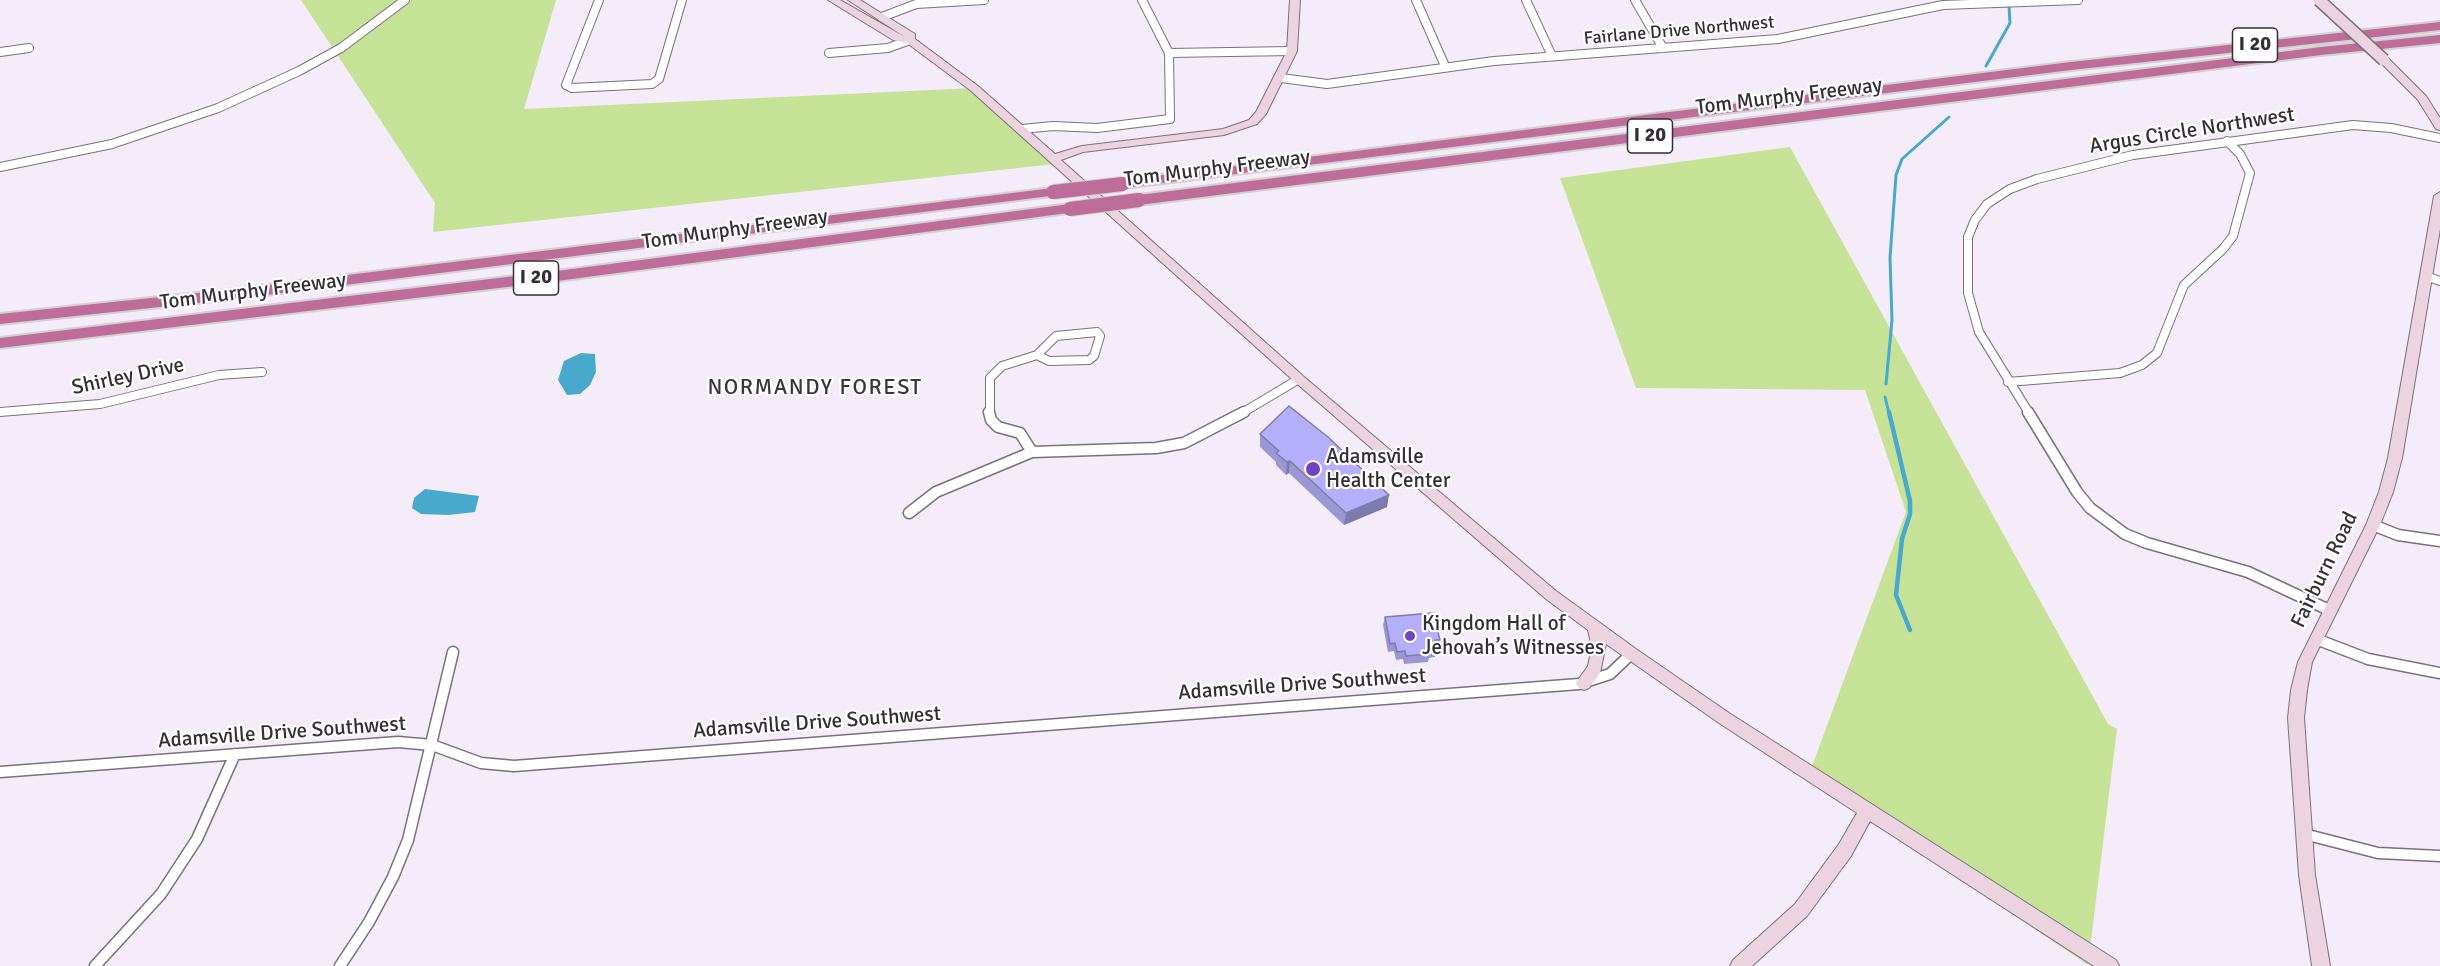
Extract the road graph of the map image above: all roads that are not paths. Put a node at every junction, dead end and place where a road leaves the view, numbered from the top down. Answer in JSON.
{"nodes":[{"id":1,"x":405,"y":0,"type":"edge"},
{"id":2,"x":599,"y":0,"type":"edge"},
{"id":3,"x":682,"y":0,"type":"edge"},
{"id":4,"x":833,"y":0,"type":"edge"},
{"id":5,"x":853,"y":0,"type":"edge"},
{"id":6,"x":984,"y":0,"type":"edge"},
{"id":7,"x":1142,"y":0,"type":"edge"},
{"id":8,"x":1295,"y":0,"type":"edge"},
{"id":9,"x":1416,"y":0,"type":"edge"},
{"id":10,"x":1526,"y":0,"type":"edge"},
{"id":11,"x":1635,"y":0,"type":"edge"},
{"id":12,"x":2078,"y":0,"type":"edge"},
{"id":13,"x":2319,"y":0,"type":"edge"},
{"id":14,"x":2440,"y":16,"type":"edge"},
{"id":15,"x":882,"y":17,"type":"junction"},
{"id":16,"x":2440,"y":27,"type":"edge"},
{"id":17,"x":2440,"y":39,"type":"edge"},
{"id":18,"x":910,"y":40,"type":"junction"},
{"id":19,"x":29,"y":48,"type":"dead end"},
{"id":20,"x":1663,"y":48,"type":"junction"},
{"id":21,"x":1292,"y":51,"type":"junction"},
{"id":22,"x":0,"y":52,"type":"edge"},
{"id":23,"x":829,"y":53,"type":"dead end"},
{"id":24,"x":1169,"y":53,"type":"junction"},
{"id":25,"x":1552,"y":56,"type":"junction"},
{"id":26,"x":1445,"y":66,"type":"junction"},
{"id":27,"x":2071,"y":66,"type":"junction"},
{"id":28,"x":1281,"y":78,"type":"junction"},
{"id":29,"x":2440,"y":127,"type":"edge"},
{"id":30,"x":1022,"y":129,"type":"junction"},
{"id":31,"x":2440,"y":138,"type":"edge"},
{"id":32,"x":2227,"y":141,"type":"junction"},
{"id":33,"x":1055,"y":158,"type":"junction"},
{"id":34,"x":0,"y":167,"type":"edge"},
{"id":35,"x":2440,"y":196,"type":"edge"},
{"id":36,"x":2433,"y":279,"type":"edge"},
{"id":37,"x":0,"y":320,"type":"edge"},
{"id":38,"x":0,"y":343,"type":"edge"},
{"id":39,"x":1037,"y":355,"type":"junction"},
{"id":40,"x":262,"y":372,"type":"dead end"},
{"id":41,"x":1299,"y":379,"type":"junction"},
{"id":42,"x":2008,"y":382,"type":"junction"},
{"id":43,"x":0,"y":412,"type":"edge"},
{"id":44,"x":1032,"y":452,"type":"junction"},
{"id":45,"x":909,"y":513,"type":"dead end"},
{"id":46,"x":2373,"y":525,"type":"junction"},
{"id":47,"x":2440,"y":541,"type":"edge"},
{"id":48,"x":2329,"y":610,"type":"junction"},
{"id":49,"x":1594,"y":626,"type":"junction"},
{"id":50,"x":2316,"y":639,"type":"junction"},
{"id":51,"x":453,"y":652,"type":"dead end"},
{"id":52,"x":1631,"y":654,"type":"junction"},
{"id":53,"x":2440,"y":673,"type":"edge"},
{"id":54,"x":1584,"y":683,"type":"junction"},
{"id":55,"x":432,"y":745,"type":"junction"},
{"id":56,"x":235,"y":754,"type":"junction"},
{"id":57,"x":0,"y":772,"type":"edge"},
{"id":58,"x":1868,"y":811,"type":"junction"},
{"id":59,"x":2304,"y":834,"type":"junction"},
{"id":60,"x":2440,"y":856,"type":"edge"},
{"id":61,"x":95,"y":966,"type":"edge"},
{"id":62,"x":340,"y":966,"type":"edge"},
{"id":63,"x":1738,"y":966,"type":"edge"},
{"id":64,"x":2110,"y":966,"type":"edge"},
{"id":65,"x":2321,"y":966,"type":"edge"}],
"edges":[{"from":1,"to":34,"type":"street"},
{"from":2,"to":3,"type":"street"},
{"from":4,"to":18,"type":"street"},
{"from":5,"to":15,"type":"street"},
{"from":6,"to":15,"type":"street"},
{"from":7,"to":24,"type":"street"},
{"from":8,"to":21,"type":"street"},
{"from":9,"to":26,"type":"street"},
{"from":10,"to":25,"type":"street"},
{"from":11,"to":20,"type":"street"},
{"from":12,"to":20,"type":"street","name":"Fairlane Drive Northwest"},
{"from":13,"to":29,"type":"street","bridge":true},
{"from":14,"to":27,"type":"highway"},
{"from":15,"to":18,"type":"street"},
{"from":16,"to":27,"type":"highway","name":"Tom Murphy Freeway","number":"I 20"},
{"from":17,"to":38,"type":"highway","name":"Tom Murphy Freeway","number":"I 20","bridge":true},
{"from":18,"to":23,"type":"street"},
{"from":18,"to":30,"type":"street"},
{"from":19,"to":22,"type":"street"},
{"from":20,"to":25,"type":"street","name":"Fairlane Drive Northwest"},
{"from":21,"to":24,"type":"street"},
{"from":21,"to":28,"type":"street"},
{"from":24,"to":30,"type":"street"},
{"from":25,"to":26,"type":"street","name":"Fairlane Drive Northwest"},
{"from":26,"to":28,"type":"street","name":"Fairlane Drive Northwest"},
{"from":27,"to":37,"type":"highway","name":"Tom Murphy Freeway","number":"I 20","bridge":true},
{"from":28,"to":33,"type":"street"},
{"from":30,"to":33,"type":"street"},
{"from":31,"to":32,"type":"street","name":"Argus Circle Northwest"},
{"from":32,"to":42,"type":"street"},
{"from":32,"to":42,"type":"street","name":"Argus Circle Northwest"},
{"from":33,"to":41,"type":"street"},
{"from":35,"to":36,"type":"street","name":"Fairburn Road"},
{"from":36,"to":46,"type":"street","name":"Fairburn Road"},
{"from":39,"to":39,"type":"street"},
{"from":39,"to":44,"type":"street"},
{"from":40,"to":43,"type":"street","name":"Shirley Drive"},
{"from":41,"to":44,"type":"street"},
{"from":41,"to":49,"type":"street"},
{"from":42,"to":48,"type":"street","name":"Argus Circle Northwest"},
{"from":44,"to":45,"type":"street"},
{"from":46,"to":47,"type":"street"},
{"from":46,"to":48,"type":"street","name":"Fairburn Road"},
{"from":48,"to":50,"type":"street","name":"Fairburn Road"},
{"from":49,"to":52,"type":"street"},
{"from":49,"to":54,"type":"street"},
{"from":50,"to":53,"type":"street"},
{"from":50,"to":59,"type":"street","name":"Fairburn Road"},
{"from":51,"to":55,"type":"street"},
{"from":52,"to":54,"type":"street","name":"Adamsville Drive Southwest"},
{"from":52,"to":58,"type":"street"},
{"from":54,"to":55,"type":"street","name":"Adamsville Drive Southwest"},
{"from":55,"to":56,"type":"street","name":"Adamsville Drive Southwest"},
{"from":55,"to":62,"type":"street"},
{"from":56,"to":57,"type":"street","name":"Adamsville Drive Southwest"},
{"from":56,"to":61,"type":"street"},
{"from":58,"to":63,"type":"street"},
{"from":58,"to":64,"type":"street"},
{"from":59,"to":60,"type":"street"},
{"from":59,"to":65,"type":"street","name":"Fairburn Road"}]}
